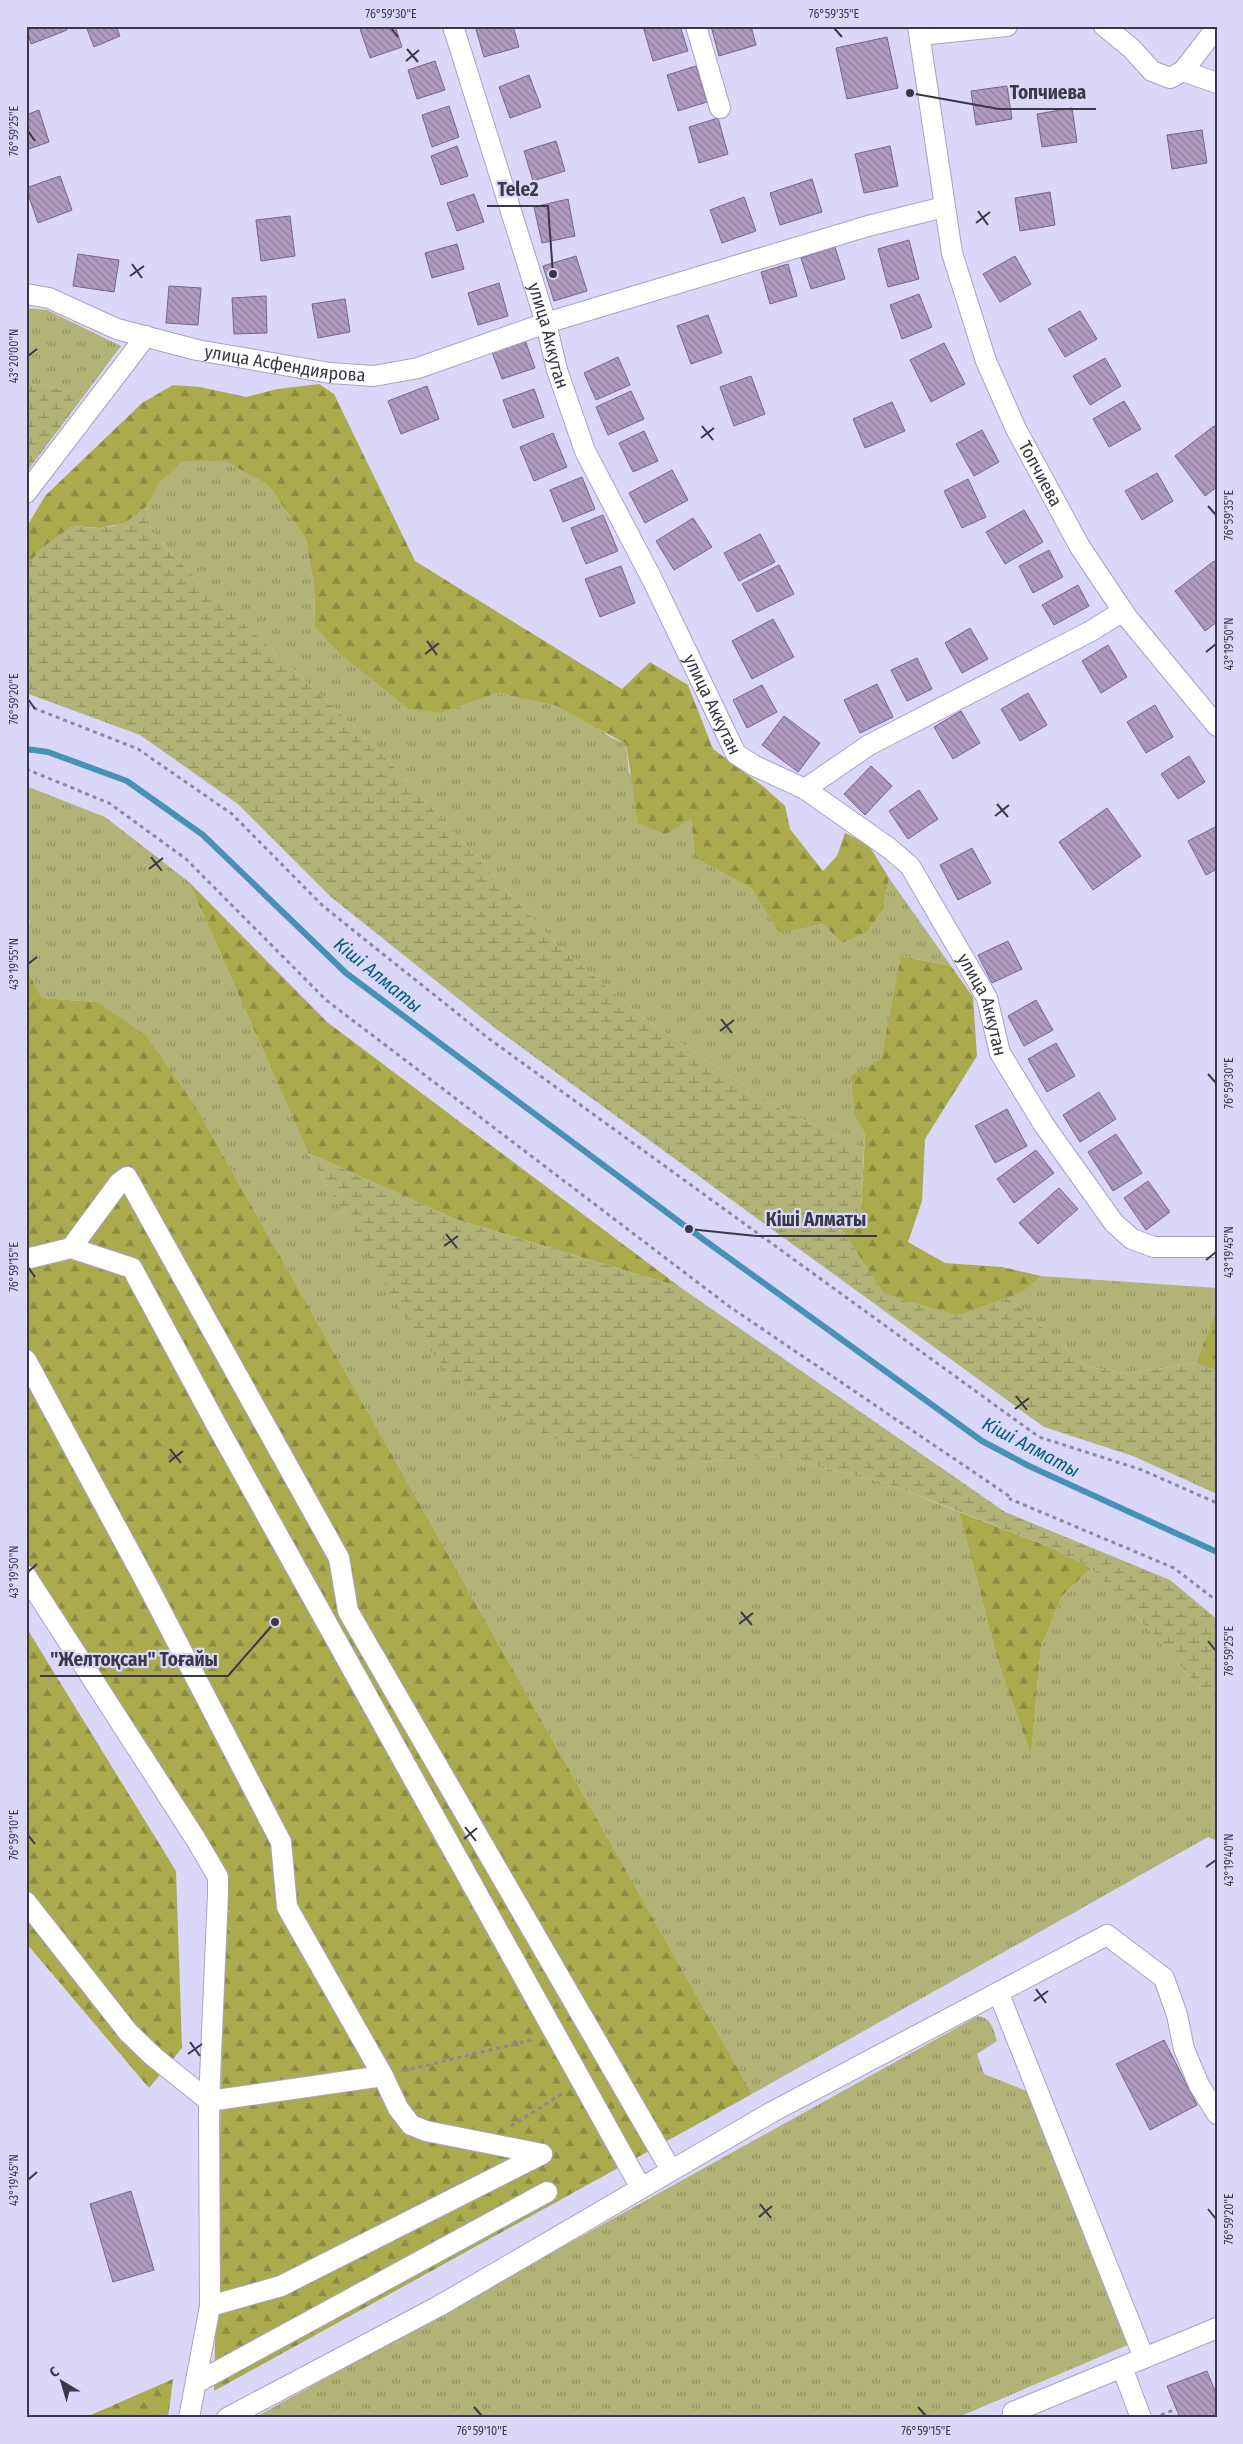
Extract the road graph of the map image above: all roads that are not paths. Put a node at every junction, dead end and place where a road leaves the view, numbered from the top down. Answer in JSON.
{"nodes":[{"id":1,"x":453,"y":26,"type":"edge"},
{"id":2,"x":696,"y":26,"type":"edge"},
{"id":3,"x":1007,"y":26,"type":"edge"},
{"id":4,"x":1104,"y":26,"type":"edge"},
{"id":5,"x":1217,"y":27,"type":"edge"},
{"id":6,"x":919,"y":30,"type":"edge"},
{"id":7,"x":1183,"y":71,"type":"junction"},
{"id":8,"x":1217,"y":83,"type":"edge"},
{"id":9,"x":720,"y":108,"type":"dead end"},
{"id":10,"x":944,"y":207,"type":"junction"},
{"id":11,"x":26,"y":294,"type":"edge"},
{"id":12,"x":546,"y":323,"type":"junction"},
{"id":13,"x":146,"y":336,"type":"junction"},
{"id":14,"x":26,"y":493,"type":"edge"},
{"id":15,"x":1123,"y":611,"type":"junction"},
{"id":16,"x":1217,"y":726,"type":"edge"},
{"id":17,"x":806,"y":789,"type":"junction"},
{"id":18,"x":1217,"y":1247,"type":"edge"},
{"id":19,"x":70,"y":1248,"type":"junction"},
{"id":20,"x":26,"y":1259,"type":"edge"},
{"id":21,"x":26,"y":1360,"type":"edge"},
{"id":22,"x":26,"y":1576,"type":"edge"},
{"id":23,"x":26,"y":1902,"type":"edge"},
{"id":24,"x":999,"y":1994,"type":"junction"},
{"id":25,"x":383,"y":2076,"type":"junction"},
{"id":26,"x":210,"y":2101,"type":"junction"},
{"id":27,"x":1217,"y":2114,"type":"edge"},
{"id":28,"x":671,"y":2170,"type":"junction"},
{"id":29,"x":641,"y":2188,"type":"junction"},
{"id":30,"x":547,"y":2192,"type":"dead end"},
{"id":31,"x":210,"y":2306,"type":"junction"},
{"id":32,"x":1217,"y":2328,"type":"edge"},
{"id":33,"x":1144,"y":2358,"type":"junction"},
{"id":34,"x":1122,"y":2367,"type":"junction"},
{"id":35,"x":196,"y":2383,"type":"junction"},
{"id":36,"x":189,"y":2418,"type":"edge"},
{"id":37,"x":227,"y":2418,"type":"edge"},
{"id":38,"x":1014,"y":2418,"type":"edge"},
{"id":39,"x":1141,"y":2418,"type":"edge"}],
"edges":[{"from":1,"to":12,"type":"street","name":"улица Аккутан"},
{"from":2,"to":9,"type":"street"},
{"from":3,"to":6,"type":"street"},
{"from":4,"to":7,"type":"street"},
{"from":5,"to":7,"type":"street"},
{"from":6,"to":10,"type":"street","name":"Топчиева"},
{"from":7,"to":8,"type":"street"},
{"from":10,"to":12,"type":"street"},
{"from":10,"to":15,"type":"street","name":"Топчиева"},
{"from":11,"to":13,"type":"street","name":"улица Асфендиярова"},
{"from":12,"to":13,"type":"street","name":"улица Асфендиярова"},
{"from":12,"to":17,"type":"street","name":"улица Аккутан"},
{"from":13,"to":14,"type":"street"},
{"from":15,"to":16,"type":"street","name":"Топчиева"},
{"from":15,"to":17,"type":"street"},
{"from":17,"to":18,"type":"street","name":"улица Аккутан"},
{"from":19,"to":20,"type":"street"},
{"from":19,"to":28,"type":"street"},
{"from":19,"to":29,"type":"street"},
{"from":21,"to":25,"type":"street"},
{"from":22,"to":26,"type":"street"},
{"from":23,"to":26,"type":"street"},
{"from":24,"to":27,"type":"street"},
{"from":24,"to":28,"type":"street"},
{"from":24,"to":33,"type":"street"},
{"from":25,"to":26,"type":"street"},
{"from":25,"to":31,"type":"street"},
{"from":26,"to":31,"type":"street"},
{"from":28,"to":29,"type":"street"},
{"from":29,"to":37,"type":"street"},
{"from":30,"to":35,"type":"street"},
{"from":31,"to":35,"type":"street"},
{"from":32,"to":33,"type":"street"},
{"from":33,"to":34,"type":"street"},
{"from":34,"to":38,"type":"street"},
{"from":34,"to":39,"type":"street"},
{"from":35,"to":36,"type":"street"}]}
